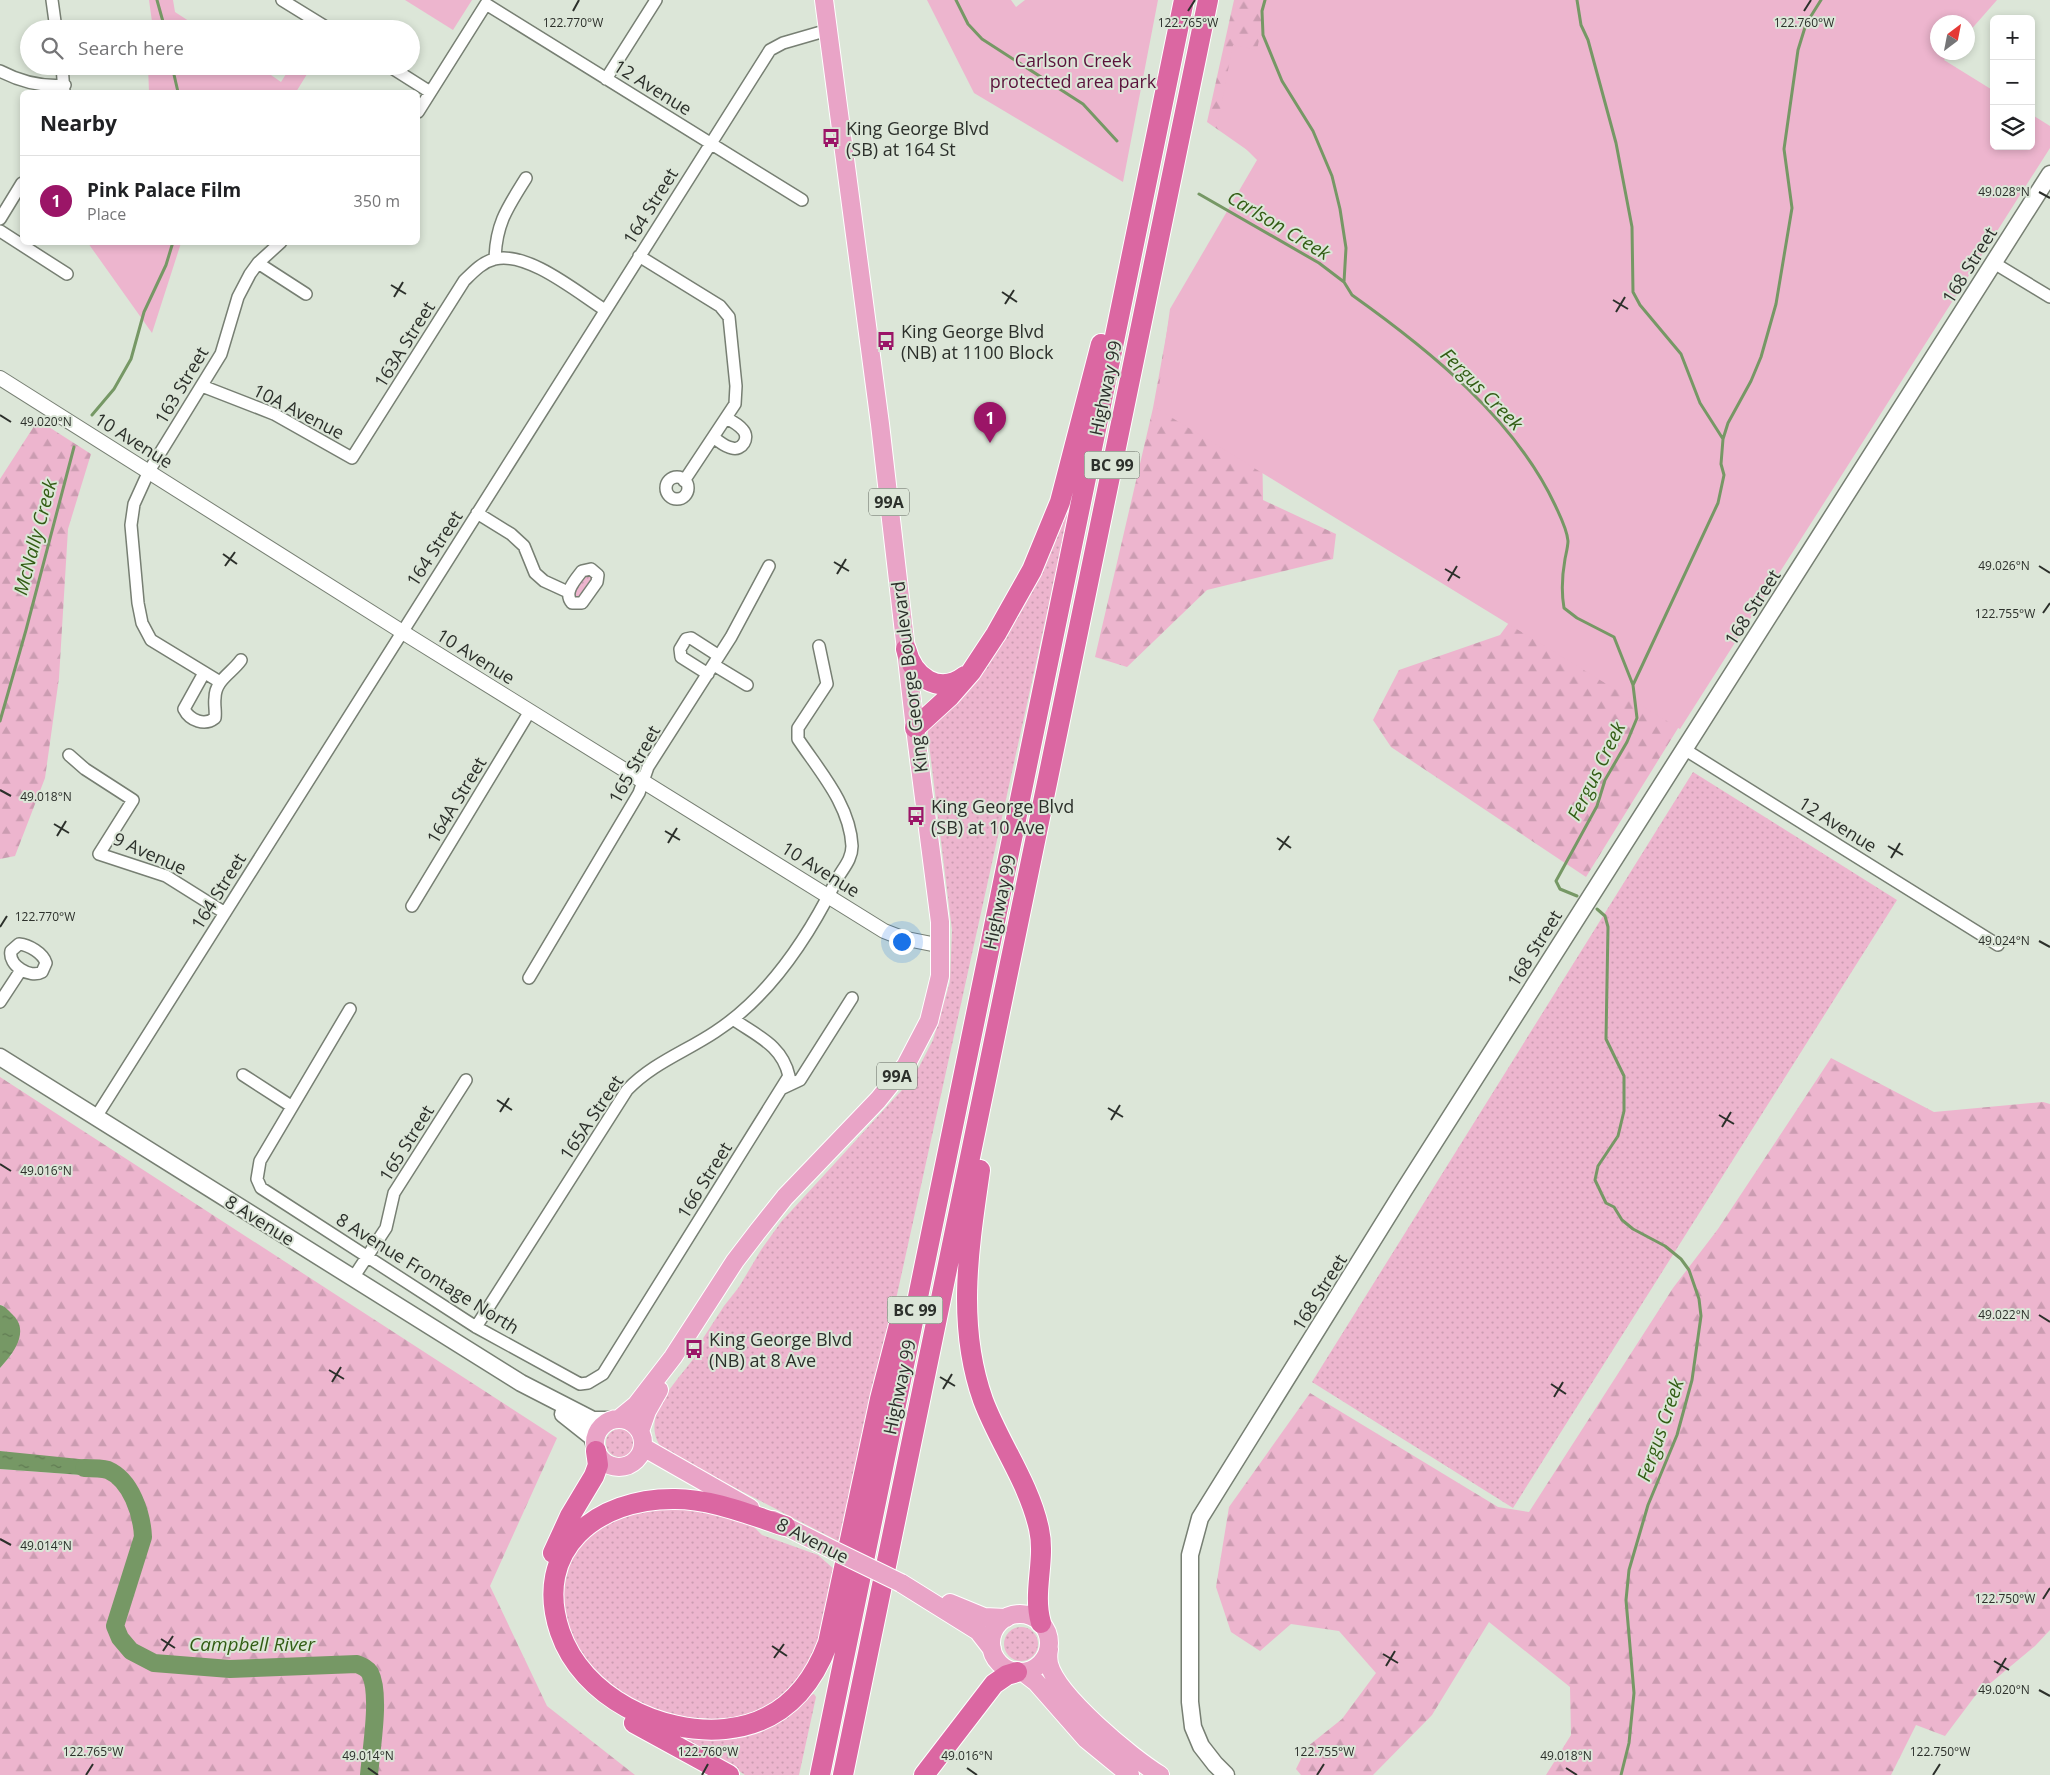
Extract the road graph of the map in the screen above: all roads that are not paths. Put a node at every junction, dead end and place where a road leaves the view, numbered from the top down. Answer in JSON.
{"nodes":[{"id":1,"x":52,"y":0,"type":"edge"},
{"id":2,"x":282,"y":0,"type":"edge"},
{"id":3,"x":656,"y":0,"type":"edge"},
{"id":4,"x":824,"y":0,"type":"edge"},
{"id":5,"x":1184,"y":0,"type":"edge"},
{"id":6,"x":1208,"y":0,"type":"edge"},
{"id":7,"x":55,"y":20,"type":"edge"},
{"id":8,"x":314,"y":20,"type":"edge"},
{"id":9,"x":828,"y":30,"type":"junction"},
{"id":10,"x":0,"y":71,"type":"edge"},
{"id":11,"x":63,"y":75,"type":"edge"},
{"id":12,"x":403,"y":75,"type":"edge"},
{"id":13,"x":606,"y":79,"type":"junction"},
{"id":14,"x":65,"y":89,"type":"edge"},
{"id":15,"x":430,"y":92,"type":"junction"},
{"id":16,"x":420,"y":109,"type":"edge"},
{"id":17,"x":710,"y":143,"type":"junction"},
{"id":18,"x":1155,"y":144,"type":"junction"},
{"id":19,"x":2050,"y":174,"type":"edge"},
{"id":20,"x":526,"y":178,"type":"dead end"},
{"id":21,"x":20,"y":186,"type":"edge"},
{"id":22,"x":802,"y":200,"type":"dead end"},
{"id":23,"x":0,"y":219,"type":"edge"},
{"id":24,"x":0,"y":231,"type":"edge"},
{"id":25,"x":20,"y":244,"type":"edge"},
{"id":26,"x":22,"y":245,"type":"edge"},
{"id":27,"x":278,"y":245,"type":"edge"},
{"id":28,"x":639,"y":256,"type":"junction"},
{"id":29,"x":495,"y":259,"type":"junction"},
{"id":30,"x":1994,"y":263,"type":"junction"},
{"id":31,"x":258,"y":264,"type":"junction"},
{"id":32,"x":68,"y":274,"type":"dead end"},
{"id":33,"x":306,"y":294,"type":"dead end"},
{"id":34,"x":2050,"y":297,"type":"edge"},
{"id":35,"x":605,"y":310,"type":"junction"},
{"id":36,"x":0,"y":378,"type":"edge"},
{"id":37,"x":202,"y":386,"type":"junction"},
{"id":38,"x":726,"y":418,"type":"junction"},
{"id":39,"x":714,"y":438,"type":"junction"},
{"id":40,"x":352,"y":458,"type":"joint"},
{"id":41,"x":148,"y":471,"type":"junction"},
{"id":42,"x":684,"y":480,"type":"dead end"},
{"id":43,"x":477,"y":513,"type":"junction"},
{"id":44,"x":769,"y":566,"type":"dead end"},
{"id":45,"x":568,"y":592,"type":"dead end"},
{"id":46,"x":401,"y":631,"type":"junction"},
{"id":47,"x":819,"y":646,"type":"dead end"},
{"id":48,"x":906,"y":649,"type":"junction"},
{"id":49,"x":981,"y":658,"type":"junction"},
{"id":50,"x":242,"y":660,"type":"dead end"},
{"id":51,"x":714,"y":665,"type":"junction"},
{"id":52,"x":204,"y":672,"type":"junction"},
{"id":53,"x":220,"y":682,"type":"junction"},
{"id":54,"x":747,"y":685,"type":"dead end"},
{"id":55,"x":530,"y":711,"type":"junction"},
{"id":56,"x":915,"y":728,"type":"junction"},
{"id":57,"x":1684,"y":749,"type":"junction"},
{"id":58,"x":69,"y":755,"type":"dead end"},
{"id":59,"x":643,"y":781,"type":"junction"},
{"id":60,"x":829,"y":897,"type":"junction"},
{"id":61,"x":412,"y":906,"type":"dead end"},
{"id":62,"x":225,"y":913,"type":"junction"},
{"id":63,"x":1017,"y":931,"type":"junction"},
{"id":64,"x":1998,"y":945,"type":"dead end"},
{"id":65,"x":942,"y":946,"type":"junction"},
{"id":66,"x":21,"y":970,"type":"dead end"},
{"id":67,"x":529,"y":978,"type":"dead end"},
{"id":68,"x":852,"y":998,"type":"dead end"},
{"id":69,"x":979,"y":1000,"type":"junction"},
{"id":70,"x":0,"y":1002,"type":"edge"},
{"id":71,"x":350,"y":1009,"type":"dead end"},
{"id":72,"x":733,"y":1019,"type":"junction"},
{"id":73,"x":0,"y":1058,"type":"edge"},
{"id":74,"x":243,"y":1075,"type":"dead end"},
{"id":75,"x":466,"y":1080,"type":"dead end"},
{"id":76,"x":783,"y":1088,"type":"junction"},
{"id":77,"x":291,"y":1106,"type":"junction"},
{"id":78,"x":96,"y":1117,"type":"junction"},
{"id":79,"x":368,"y":1256,"type":"junction"},
{"id":80,"x":353,"y":1278,"type":"junction"},
{"id":81,"x":476,"y":1327,"type":"junction"},
{"id":82,"x":674,"y":1357,"type":"junction"},
{"id":83,"x":521,"y":1383,"type":"junction"},
{"id":84,"x":588,"y":1383,"type":"joint"},
{"id":85,"x":616,"y":1419,"type":"junction"},
{"id":86,"x":642,"y":1439,"type":"junction"},
{"id":87,"x":596,"y":1448,"type":"junction"},
{"id":88,"x":626,"y":1466,"type":"junction"},
{"id":89,"x":725,"y":1496,"type":"junction"},
{"id":90,"x":785,"y":1526,"type":"junction"},
{"id":91,"x":901,"y":1584,"type":"junction"},
{"id":92,"x":1006,"y":1618,"type":"junction"},
{"id":93,"x":1040,"y":1623,"type":"junction"},
{"id":94,"x":992,"y":1649,"type":"junction"},
{"id":95,"x":1049,"y":1649,"type":"junction"},
{"id":96,"x":1020,"y":1672,"type":"junction"},
{"id":97,"x":729,"y":1775,"type":"edge"},
{"id":98,"x":820,"y":1775,"type":"edge"},
{"id":99,"x":843,"y":1775,"type":"edge"},
{"id":100,"x":924,"y":1775,"type":"edge"},
{"id":101,"x":1130,"y":1775,"type":"edge"},
{"id":102,"x":1160,"y":1775,"type":"edge"},
{"id":103,"x":1226,"y":1775,"type":"edge"}],
"edges":[{"from":1,"to":7,"type":"street"},
{"from":2,"to":8,"type":"street"},
{"from":3,"to":13,"type":"street"},
{"from":4,"to":9,"type":"main road","name":"King George Boulevard"},
{"from":5,"to":18,"type":"highway","name":"Highway 99","number":"BC 99"},
{"from":6,"to":63,"type":"highway","name":"Highway 99","number":"BC 99"},
{"from":9,"to":17,"type":"street","name":"164 Street"},
{"from":9,"to":48,"type":"main road","name":"King George Boulevard","number":"99A"},
{"from":10,"to":14,"type":"street"},
{"from":11,"to":14,"type":"street"},
{"from":12,"to":15,"type":"street"},
{"from":13,"to":15,"type":"street","name":"12 Avenue"},
{"from":13,"to":17,"type":"street","name":"12 Avenue"},
{"from":15,"to":16,"type":"street"},
{"from":17,"to":22,"type":"street","name":"12 Avenue"},
{"from":17,"to":28,"type":"street","name":"164 Street"},
{"from":18,"to":49,"type":"highway"},
{"from":18,"to":69,"type":"highway","name":"Highway 99","number":"BC 99"},
{"from":19,"to":30,"type":"main road","name":"168 Street"},
{"from":20,"to":29,"type":"street"},
{"from":21,"to":23,"type":"street"},
{"from":24,"to":25,"type":"street"},
{"from":26,"to":32,"type":"street"},
{"from":27,"to":31,"type":"street","name":"163 Street"},
{"from":28,"to":35,"type":"street","name":"164 Street"},
{"from":28,"to":38,"type":"street"},
{"from":29,"to":35,"type":"street"},
{"from":29,"to":40,"type":"street","name":"163A Street"},
{"from":30,"to":34,"type":"street"},
{"from":30,"to":57,"type":"main road","name":"168 Street"},
{"from":31,"to":33,"type":"street"},
{"from":31,"to":37,"type":"street","name":"163 Street"},
{"from":35,"to":43,"type":"street","name":"164 Street"},
{"from":36,"to":41,"type":"street","name":"10 Avenue"},
{"from":37,"to":40,"type":"street","name":"10A Avenue"},
{"from":37,"to":41,"type":"street","name":"163 Street"},
{"from":38,"to":39,"type":"street"},
{"from":38,"to":39,"type":"street"},
{"from":39,"to":42,"type":"street"},
{"from":41,"to":46,"type":"street","name":"10 Avenue"},
{"from":41,"to":52,"type":"street","name":"163 Street"},
{"from":43,"to":45,"type":"street"},
{"from":43,"to":46,"type":"street","name":"164 Street"},
{"from":44,"to":51,"type":"street","name":"165 Street"},
{"from":46,"to":55,"type":"street","name":"10 Avenue"},
{"from":46,"to":62,"type":"street","name":"164 Street"},
{"from":47,"to":60,"type":"street","name":"165A Street"},
{"from":48,"to":49,"type":"highway"},
{"from":48,"to":56,"type":"main road","name":"King George Boulevard","number":"99A"},
{"from":49,"to":56,"type":"highway"},
{"from":50,"to":53,"type":"street"},
{"from":51,"to":54,"type":"street"},
{"from":51,"to":59,"type":"street","name":"165 Street"},
{"from":52,"to":53,"type":"street","name":"163 Street"},
{"from":52,"to":53,"type":"street"},
{"from":55,"to":59,"type":"street","name":"10 Avenue"},
{"from":55,"to":61,"type":"street","name":"164A Street"},
{"from":56,"to":65,"type":"main road","name":"King George Boulevard","number":"99A"},
{"from":57,"to":64,"type":"street","name":"12 Avenue"},
{"from":57,"to":103,"type":"main road","name":"168 Street"},
{"from":58,"to":62,"type":"street","name":"9 Avenue"},
{"from":59,"to":60,"type":"street","name":"10 Avenue"},
{"from":59,"to":67,"type":"street","name":"165 Street"},
{"from":60,"to":65,"type":"street","name":"10 Avenue"},
{"from":60,"to":72,"type":"street","name":"165A Street"},
{"from":62,"to":78,"type":"street","name":"164 Street"},
{"from":63,"to":93,"type":"highway"},
{"from":63,"to":99,"type":"highway","name":"Highway 99","number":"BC 99"},
{"from":65,"to":82,"type":"main road","name":"King George Boulevard","number":"99A"},
{"from":66,"to":70,"type":"street"},
{"from":68,"to":76,"type":"street","name":"166 Street"},
{"from":69,"to":90,"type":"highway"},
{"from":69,"to":98,"type":"highway","name":"Highway 99","number":"BC 99"},
{"from":71,"to":77,"type":"street"},
{"from":72,"to":76,"type":"street"},
{"from":72,"to":81,"type":"street","name":"165A Street"},
{"from":73,"to":78,"type":"main road","name":"8 Avenue"},
{"from":74,"to":77,"type":"street"},
{"from":75,"to":79,"type":"street","name":"165 Street"},
{"from":76,"to":84,"type":"street","name":"166 Street"},
{"from":77,"to":79,"type":"street","name":"8 Avenue Frontage North"},
{"from":78,"to":80,"type":"main road","name":"8 Avenue"},
{"from":79,"to":80,"type":"street","name":"165 Street"},
{"from":79,"to":81,"type":"street","name":"8 Avenue Frontage North"},
{"from":80,"to":83,"type":"main road","name":"8 Avenue"},
{"from":81,"to":84,"type":"street","name":"8 Avenue Frontage North"},
{"from":82,"to":85,"type":"main road","name":"King George Boulevard","number":"99A"},
{"from":82,"to":86,"type":"main road","name":"King George Boulevard","number":"99A"},
{"from":83,"to":85,"type":"main road","name":"8 Avenue"},
{"from":83,"to":87,"type":"main road","name":"8 Avenue"},
{"from":85,"to":86,"type":"main road"},
{"from":85,"to":87,"type":"main road"},
{"from":86,"to":88,"type":"main road"},
{"from":86,"to":89,"type":"main road","name":"8 Avenue"},
{"from":87,"to":88,"type":"main road"},
{"from":87,"to":97,"type":"highway"},
{"from":88,"to":89,"type":"main road","name":"8 Avenue"},
{"from":89,"to":90,"type":"main road","name":"8 Avenue"},
{"from":90,"to":91,"type":"main road","name":"8 Avenue","bridge":true},
{"from":91,"to":92,"type":"main road","name":"8 Avenue"},
{"from":91,"to":94,"type":"main road","name":"8 Avenue"},
{"from":92,"to":93,"type":"main road"},
{"from":92,"to":94,"type":"main road"},
{"from":93,"to":95,"type":"main road"},
{"from":94,"to":96,"type":"main road"},
{"from":95,"to":96,"type":"main road"},
{"from":95,"to":102,"type":"main road"},
{"from":96,"to":100,"type":"highway"},
{"from":96,"to":101,"type":"main road"}]}
